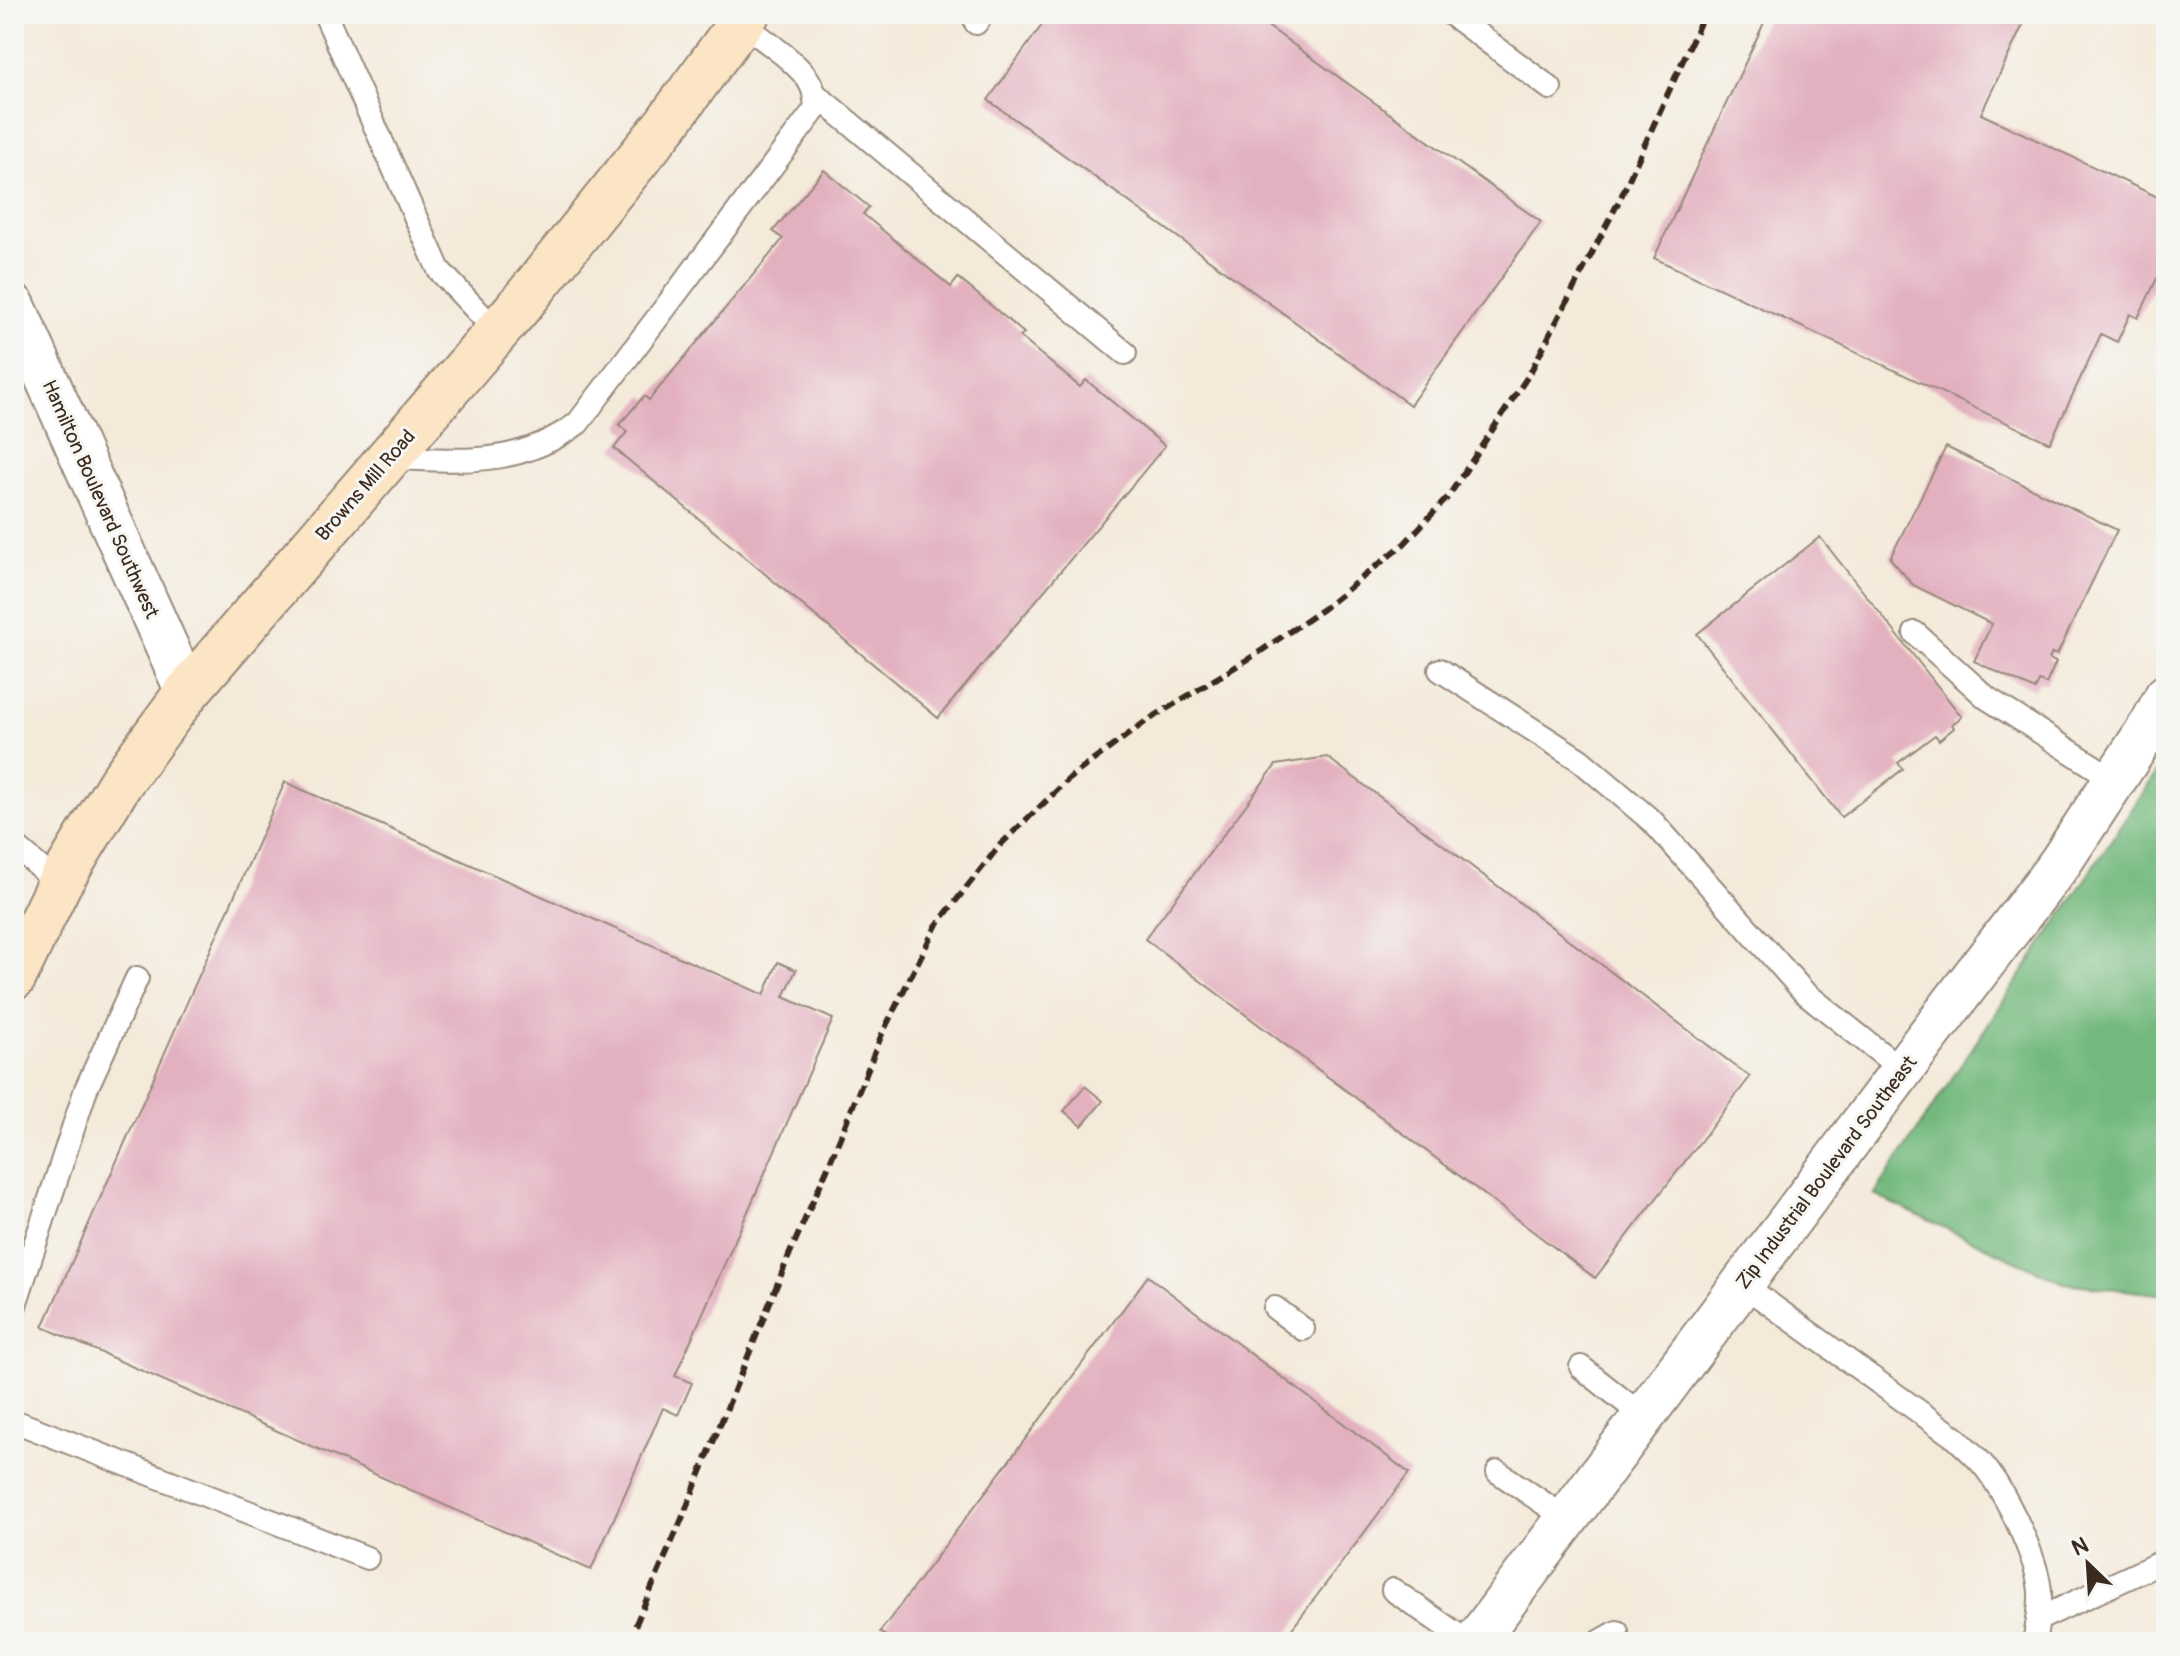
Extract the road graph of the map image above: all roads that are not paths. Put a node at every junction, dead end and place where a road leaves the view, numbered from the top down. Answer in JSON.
{"nodes":[{"id":1,"x":325,"y":14,"type":"edge"},
{"id":2,"x":1451,"y":14,"type":"edge"},
{"id":3,"x":744,"y":18,"type":"edge"},
{"id":4,"x":1550,"y":88,"type":"dead end"},
{"id":5,"x":815,"y":94,"type":"junction"},
{"id":6,"x":14,"y":306,"type":"edge"},
{"id":7,"x":497,"y":332,"type":"junction"},
{"id":8,"x":1125,"y":353,"type":"dead end"},
{"id":9,"x":388,"y":458,"type":"junction"},
{"id":10,"x":1915,"y":633,"type":"dead end"},
{"id":11,"x":1440,"y":670,"type":"dead end"},
{"id":12,"x":187,"y":692,"type":"junction"},
{"id":13,"x":2166,"y":696,"type":"edge"},
{"id":14,"x":2115,"y":780,"type":"junction"},
{"id":15,"x":14,"y":845,"type":"edge"},
{"id":16,"x":59,"y":884,"type":"junction"},
{"id":17,"x":14,"y":977,"type":"edge"},
{"id":18,"x":137,"y":978,"type":"dead end"},
{"id":19,"x":1902,"y":1070,"type":"junction"},
{"id":20,"x":1742,"y":1284,"type":"junction"},
{"id":21,"x":14,"y":1308,"type":"edge"},
{"id":22,"x":1275,"y":1308,"type":"dead end"},
{"id":23,"x":1303,"y":1329,"type":"dead end"},
{"id":24,"x":1581,"y":1367,"type":"dead end"},
{"id":25,"x":1644,"y":1417,"type":"junction"},
{"id":26,"x":14,"y":1421,"type":"edge"},
{"id":27,"x":1498,"y":1472,"type":"dead end"},
{"id":28,"x":1567,"y":1519,"type":"junction"},
{"id":29,"x":367,"y":1558,"type":"dead end"},
{"id":30,"x":2166,"y":1560,"type":"edge"},
{"id":31,"x":1393,"y":1590,"type":"dead end"},
{"id":32,"x":2039,"y":1619,"type":"junction"},
{"id":33,"x":1468,"y":1642,"type":"edge"},
{"id":34,"x":1475,"y":1642,"type":"edge"},
{"id":35,"x":2034,"y":1642,"type":"edge"}],
"edges":[{"from":1,"to":7,"type":"lane"},
{"from":2,"to":4,"type":"lane"},
{"from":3,"to":5,"type":"lane"},
{"from":3,"to":7,"type":"street","name":"Browns Mill Road"},
{"from":5,"to":8,"type":"lane"},
{"from":5,"to":9,"type":"lane"},
{"from":6,"to":12,"type":"street","name":"Hamilton Boulevard Southwest"},
{"from":7,"to":9,"type":"street","name":"Browns Mill Road"},
{"from":9,"to":12,"type":"street","name":"Browns Mill Road"},
{"from":10,"to":14,"type":"lane"},
{"from":11,"to":19,"type":"lane"},
{"from":12,"to":16,"type":"street","name":"Browns Mill Road"},
{"from":13,"to":14,"type":"street","name":"Zip Industrial Boulevard Southeast"},
{"from":14,"to":19,"type":"street","name":"Zip Industrial Boulevard Southeast"},
{"from":15,"to":16,"type":"lane"},
{"from":16,"to":17,"type":"street","name":"Browns Mill Road"},
{"from":18,"to":21,"type":"lane"},
{"from":19,"to":20,"type":"street","name":"Zip Industrial Boulevard Southeast"},
{"from":20,"to":25,"type":"street","name":"Zip Industrial Boulevard Southeast"},
{"from":20,"to":32,"type":"lane"},
{"from":22,"to":23,"type":"lane"},
{"from":24,"to":25,"type":"lane"},
{"from":25,"to":28,"type":"street","name":"Zip Industrial Boulevard Southeast"},
{"from":26,"to":29,"type":"lane"},
{"from":27,"to":28,"type":"lane"},
{"from":28,"to":34,"type":"street","name":"Zip Industrial Boulevard Southeast"},
{"from":30,"to":32,"type":"lane"},
{"from":31,"to":33,"type":"lane"},
{"from":32,"to":35,"type":"lane"}]}
